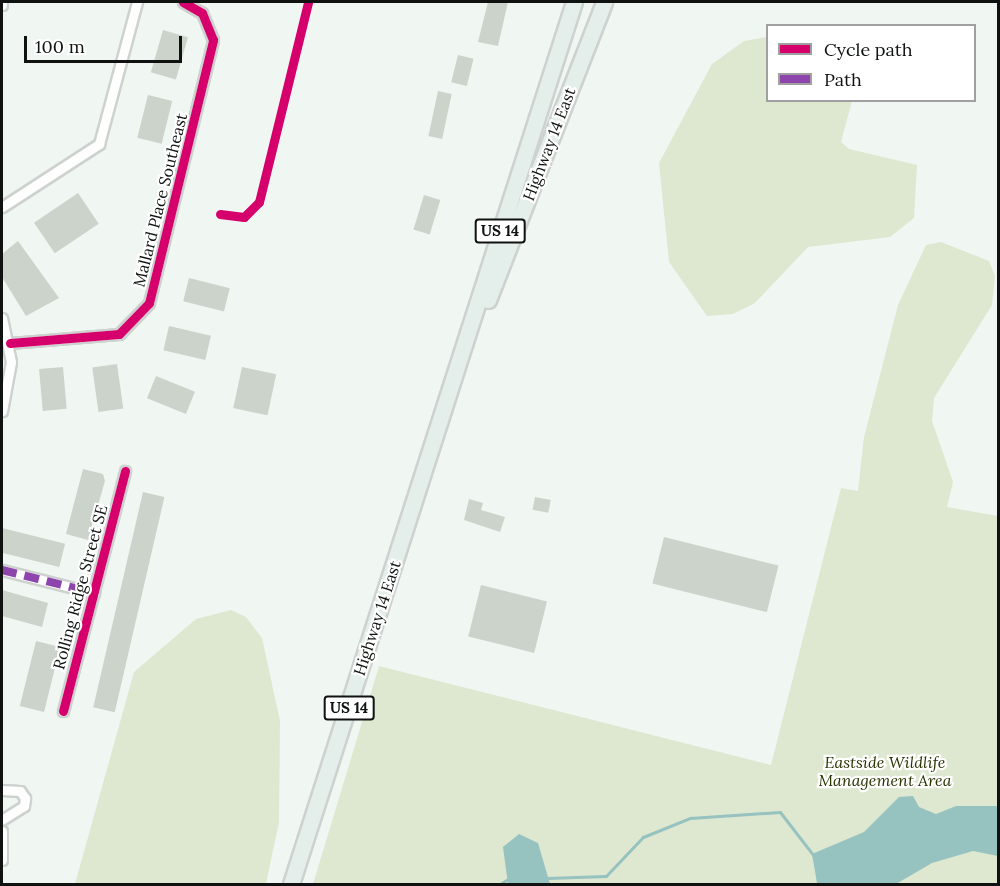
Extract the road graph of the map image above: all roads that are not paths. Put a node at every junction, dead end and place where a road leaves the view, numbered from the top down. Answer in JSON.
{"nodes":[{"id":1,"x":137,"y":2,"type":"edge"},
{"id":2,"x":183,"y":2,"type":"edge"},
{"id":3,"x":574,"y":2,"type":"edge"},
{"id":4,"x":604,"y":2,"type":"edge"},
{"id":5,"x":2,"y":207,"type":"edge"},
{"id":6,"x":2,"y":318,"type":"edge"},
{"id":7,"x":10,"y":343,"type":"junction"},
{"id":8,"x":452,"y":386,"type":"junction"},
{"id":9,"x":2,"y":411,"type":"edge"},
{"id":10,"x":125,"y":471,"type":"dead end"},
{"id":11,"x":2,"y":570,"type":"edge"},
{"id":12,"x":93,"y":593,"type":"junction"},
{"id":13,"x":63,"y":711,"type":"dead end"},
{"id":14,"x":2,"y":790,"type":"edge"},
{"id":15,"x":2,"y":820,"type":"edge"},
{"id":16,"x":2,"y":831,"type":"edge"},
{"id":17,"x":2,"y":860,"type":"edge"},
{"id":18,"x":291,"y":885,"type":"edge"}],
"edges":[{"from":1,"to":5,"type":"street"},
{"from":2,"to":7,"type":"street","name":"Mallard Place Southeast"},
{"from":3,"to":8,"type":"main road","name":"Highway 14 East","number":"US 14"},
{"from":4,"to":8,"type":"main road","name":"Highway 14 East","number":"US 14"},
{"from":6,"to":7,"type":"street"},
{"from":7,"to":9,"type":"street"},
{"from":8,"to":18,"type":"main road","name":"Highway 14 East","number":"US 14"},
{"from":10,"to":12,"type":"street","name":"Rolling Ridge Street SE"},
{"from":11,"to":12,"type":"street"},
{"from":12,"to":13,"type":"street","name":"Rolling Ridge Street SE"},
{"from":14,"to":15,"type":"street"},
{"from":16,"to":17,"type":"street"}]}
